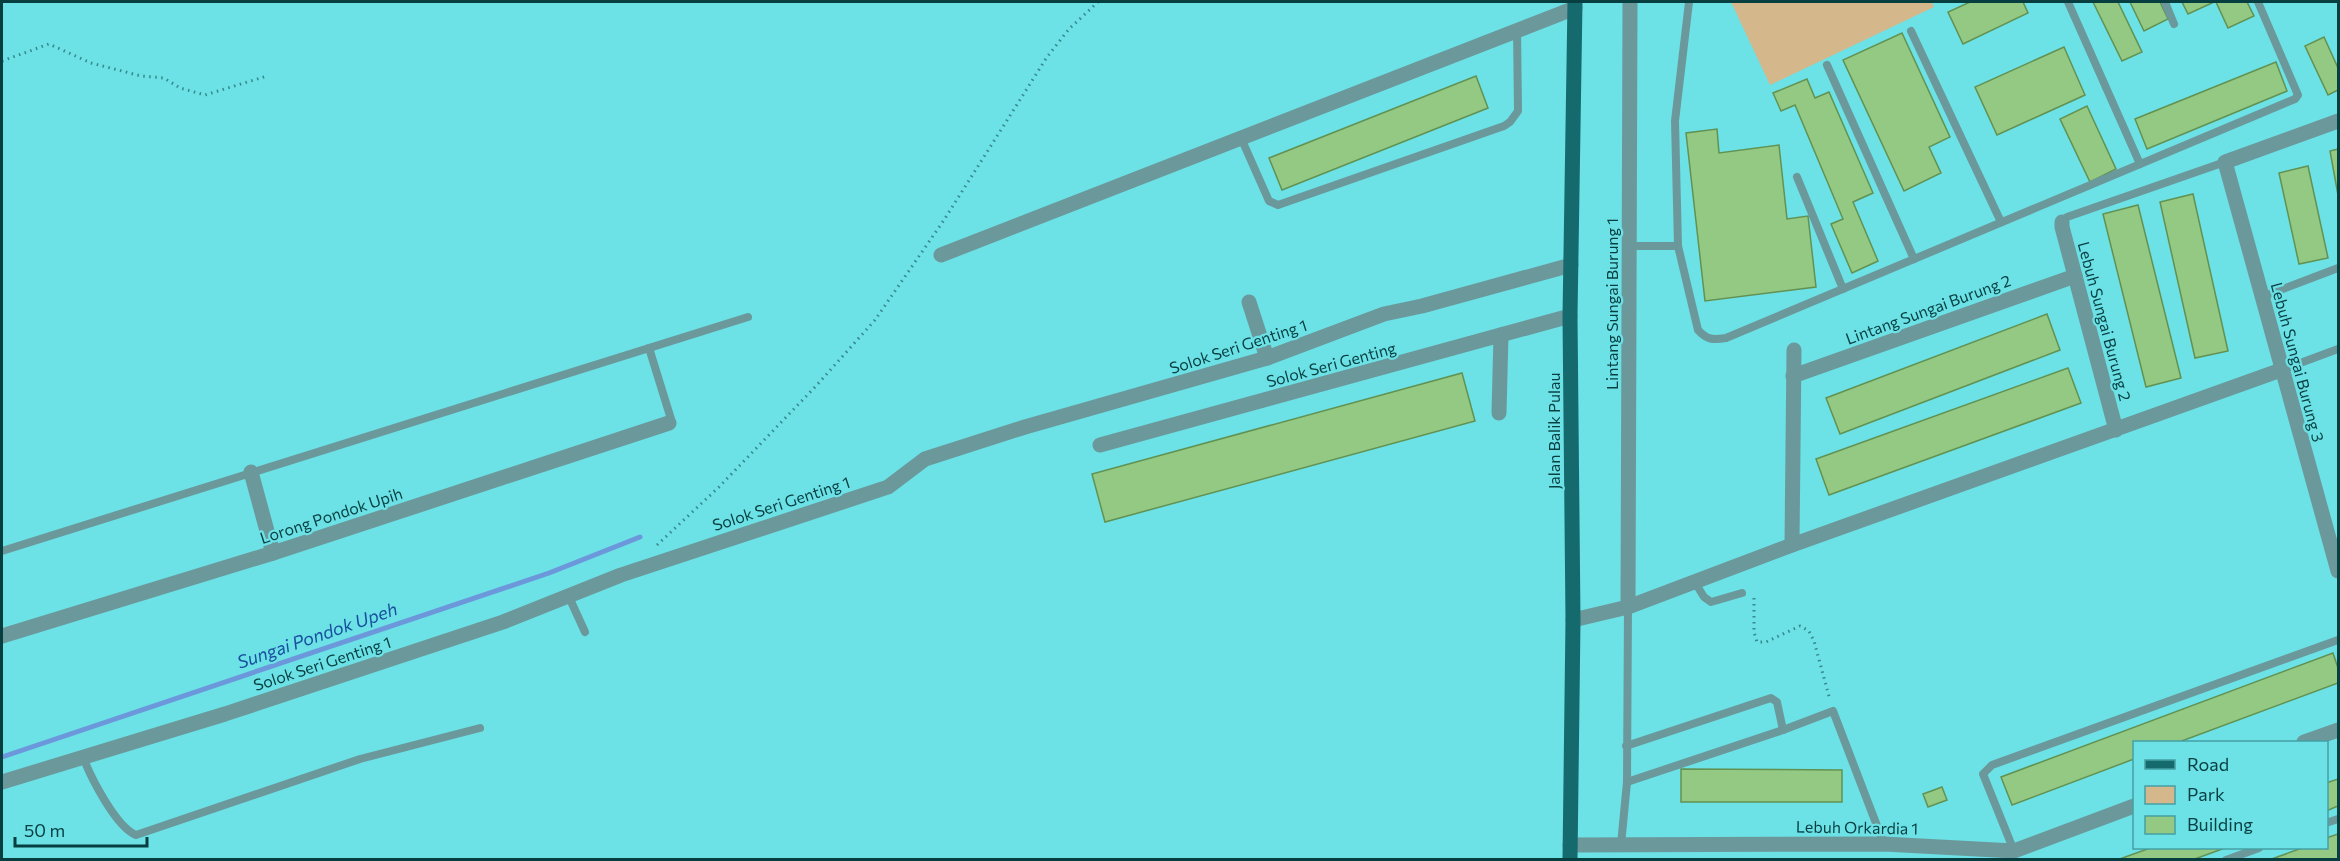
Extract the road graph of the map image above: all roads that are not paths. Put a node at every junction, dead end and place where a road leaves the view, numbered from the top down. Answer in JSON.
{"nodes":[{"id":1,"x":1630,"y":2,"type":"edge"},
{"id":2,"x":1689,"y":2,"type":"edge"},
{"id":3,"x":2068,"y":2,"type":"edge"},
{"id":4,"x":2165,"y":2,"type":"edge"},
{"id":5,"x":2258,"y":2,"type":"edge"},
{"id":6,"x":1575,"y":4,"type":"edge"},
{"id":7,"x":2174,"y":24,"type":"dead end"},
{"id":8,"x":1517,"y":30,"type":"junction"},
{"id":9,"x":1911,"y":32,"type":"dead end"},
{"id":10,"x":1827,"y":65,"type":"dead end"},
{"id":11,"x":2338,"y":120,"type":"edge"},
{"id":12,"x":1241,"y":138,"type":"junction"},
{"id":13,"x":2225,"y":162,"type":"junction"},
{"id":14,"x":2140,"y":164,"type":"junction"},
{"id":15,"x":1797,"y":177,"type":"dead end"},
{"id":16,"x":2001,"y":222,"type":"junction"},
{"id":17,"x":2062,"y":222,"type":"joint"},
{"id":18,"x":1629,"y":246,"type":"junction"},
{"id":19,"x":1678,"y":246,"type":"junction"},
{"id":20,"x":941,"y":255,"type":"dead end"},
{"id":21,"x":1914,"y":259,"type":"junction"},
{"id":22,"x":1571,"y":265,"type":"junction"},
{"id":23,"x":2338,"y":268,"type":"edge"},
{"id":24,"x":2075,"y":276,"type":"junction"},
{"id":25,"x":1843,"y":289,"type":"junction"},
{"id":26,"x":2262,"y":297,"type":"junction"},
{"id":27,"x":1249,"y":302,"type":"dead end"},
{"id":28,"x":1570,"y":316,"type":"junction"},
{"id":29,"x":747,"y":317,"type":"dead end"},
{"id":30,"x":1501,"y":335,"type":"junction"},
{"id":31,"x":649,"y":348,"type":"junction"},
{"id":32,"x":2338,"y":349,"type":"edge"},
{"id":33,"x":1794,"y":350,"type":"dead end"},
{"id":34,"x":1268,"y":358,"type":"junction"},
{"id":35,"x":2281,"y":369,"type":"junction"},
{"id":36,"x":1793,"y":376,"type":"junction"},
{"id":37,"x":1499,"y":413,"type":"dead end"},
{"id":38,"x":669,"y":423,"type":"joint"},
{"id":39,"x":2116,"y":430,"type":"junction"},
{"id":40,"x":1100,"y":446,"type":"dead end"},
{"id":41,"x":251,"y":472,"type":"junction"},
{"id":42,"x":1792,"y":545,"type":"junction"},
{"id":43,"x":2,"y":551,"type":"edge"},
{"id":44,"x":273,"y":553,"type":"junction"},
{"id":45,"x":2338,"y":571,"type":"edge"},
{"id":46,"x":1694,"y":581,"type":"junction"},
{"id":47,"x":1742,"y":593,"type":"road end"},
{"id":48,"x":569,"y":597,"type":"junction"},
{"id":49,"x":1628,"y":607,"type":"junction"},
{"id":50,"x":1573,"y":620,"type":"junction"},
{"id":51,"x":585,"y":632,"type":"dead end"},
{"id":52,"x":2,"y":636,"type":"edge"},
{"id":53,"x":2338,"y":640,"type":"edge"},
{"id":54,"x":480,"y":728,"type":"dead end"},
{"id":55,"x":1783,"y":730,"type":"junction"},
{"id":56,"x":2338,"y":730,"type":"edge"},
{"id":57,"x":2307,"y":741,"type":"edge"},
{"id":58,"x":1626,"y":746,"type":"junction"},
{"id":59,"x":83,"y":756,"type":"junction"},
{"id":60,"x":2,"y":782,"type":"edge"},
{"id":61,"x":1627,"y":782,"type":"junction"},
{"id":62,"x":2133,"y":806,"type":"edge"},
{"id":63,"x":1884,"y":844,"type":"junction"},
{"id":64,"x":2256,"y":849,"type":"edge"},
{"id":65,"x":1570,"y":852,"type":"edge"},
{"id":66,"x":1620,"y":852,"type":"edge"},
{"id":67,"x":2016,"y":855,"type":"edge"},
{"id":68,"x":2226,"y":860,"type":"edge"}],
"edges":[{"from":1,"to":18,"type":"street","name":"Lintang Sungai Burung 1"},
{"from":2,"to":19,"type":"lane"},
{"from":3,"to":14,"type":"lane"},
{"from":4,"to":7,"type":"lane"},
{"from":5,"to":14,"type":"lane"},
{"from":6,"to":8,"type":"street"},
{"from":6,"to":22,"type":"main road","name":"Jalan Balik Pulau"},
{"from":8,"to":12,"type":"street"},
{"from":8,"to":12,"type":"lane"},
{"from":9,"to":16,"type":"lane"},
{"from":10,"to":21,"type":"lane"},
{"from":11,"to":13,"type":"street"},
{"from":12,"to":20,"type":"street"},
{"from":13,"to":17,"type":"lane"},
{"from":13,"to":26,"type":"street","name":"Lebuh Sungai Burung 3"},
{"from":14,"to":16,"type":"lane"},
{"from":15,"to":25,"type":"lane"},
{"from":16,"to":21,"type":"lane"},
{"from":17,"to":24,"type":"street","name":"Lebuh Sungai Burung 2"},
{"from":18,"to":19,"type":"lane"},
{"from":18,"to":49,"type":"street","name":"Lintang Sungai Burung 1"},
{"from":19,"to":25,"type":"lane"},
{"from":21,"to":25,"type":"lane"},
{"from":22,"to":28,"type":"main road","name":"Jalan Balik Pulau"},
{"from":22,"to":34,"type":"street","name":"Solok Seri Genting 1"},
{"from":23,"to":26,"type":"lane"},
{"from":24,"to":36,"type":"street","name":"Lintang Sungai Burung 2"},
{"from":24,"to":39,"type":"street","name":"Lebuh Sungai Burung 2"},
{"from":26,"to":35,"type":"street","name":"Lebuh Sungai Burung 3"},
{"from":27,"to":34,"type":"street"},
{"from":28,"to":30,"type":"street","name":"Solok Seri Genting"},
{"from":28,"to":50,"type":"main road","name":"Jalan Balik Pulau"},
{"from":29,"to":31,"type":"lane"},
{"from":30,"to":37,"type":"street"},
{"from":30,"to":40,"type":"street","name":"Solok Seri Genting"},
{"from":31,"to":38,"type":"lane"},
{"from":31,"to":41,"type":"lane"},
{"from":32,"to":35,"type":"lane"},
{"from":33,"to":36,"type":"street"},
{"from":34,"to":48,"type":"street","name":"Solok Seri Genting 1"},
{"from":35,"to":39,"type":"street"},
{"from":35,"to":45,"type":"street","name":"Lebuh Sungai Burung 3"},
{"from":36,"to":42,"type":"street"},
{"from":38,"to":44,"type":"street","name":"Lorong Pondok Upih"},
{"from":39,"to":42,"type":"street"},
{"from":41,"to":43,"type":"lane"},
{"from":41,"to":44,"type":"street"},
{"from":42,"to":46,"type":"street"},
{"from":44,"to":52,"type":"street","name":"Lorong Pondok Upih"},
{"from":46,"to":47,"type":"lane"},
{"from":46,"to":49,"type":"street"},
{"from":48,"to":51,"type":"lane"},
{"from":48,"to":59,"type":"street","name":"Solok Seri Genting 1"},
{"from":49,"to":50,"type":"street"},
{"from":49,"to":58,"type":"lane"},
{"from":50,"to":65,"type":"main road","name":"Jalan Balik Pulau"},
{"from":53,"to":67,"type":"lane"},
{"from":54,"to":59,"type":"lane"},
{"from":55,"to":58,"type":"lane"},
{"from":55,"to":61,"type":"lane"},
{"from":55,"to":63,"type":"lane"},
{"from":56,"to":57,"type":"street"},
{"from":58,"to":61,"type":"lane"},
{"from":59,"to":60,"type":"street","name":"Solok Seri Genting 1"},
{"from":61,"to":66,"type":"lane"},
{"from":62,"to":67,"type":"street","name":"Lebuh Orkardia 1"},
{"from":63,"to":66,"type":"street","name":"Lebuh Orkardia 1"},
{"from":63,"to":67,"type":"street","name":"Lebuh Orkardia 1"},
{"from":64,"to":68,"type":"lane"},
{"from":65,"to":66,"type":"street","name":"Lebuh Orkardia 1"}]}
